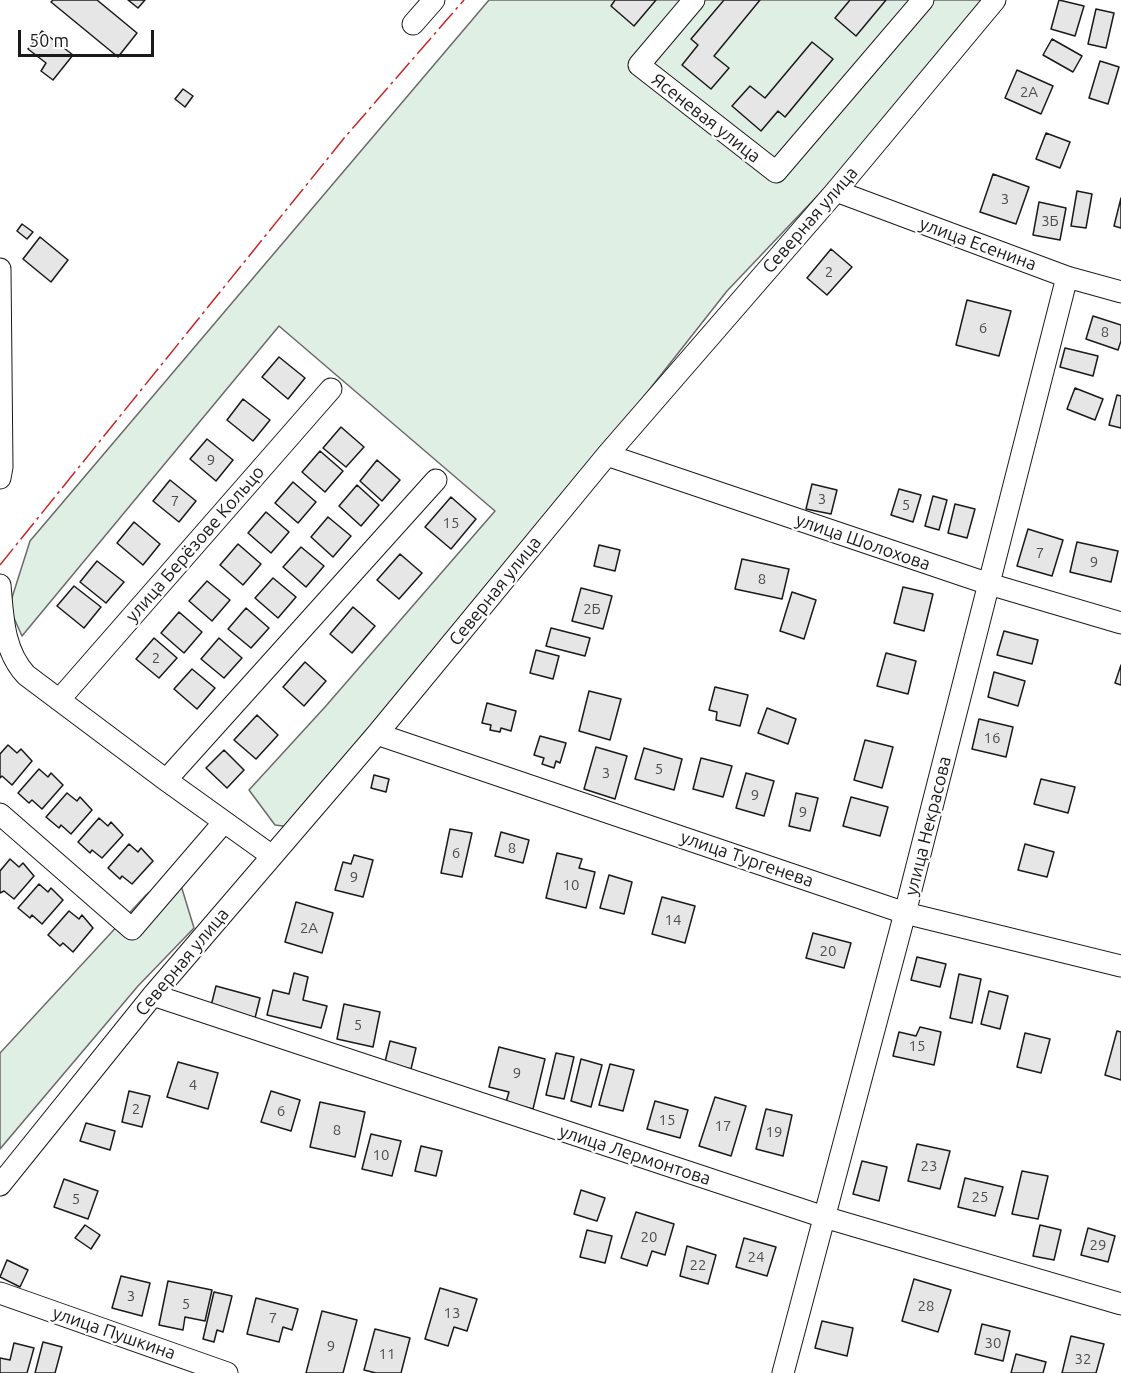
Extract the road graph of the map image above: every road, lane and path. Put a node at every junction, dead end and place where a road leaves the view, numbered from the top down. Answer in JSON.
{"nodes":[{"id":1,"x":434,"y":0,"type":"edge"},
{"id":2,"x":694,"y":0,"type":"edge"},
{"id":3,"x":923,"y":0,"type":"edge"},
{"id":4,"x":994,"y":0,"type":"edge"},
{"id":5,"x":413,"y":24,"type":"dead end"},
{"id":6,"x":836,"y":191,"type":"junction"},
{"id":7,"x":0,"y":269,"type":"edge"},
{"id":8,"x":1067,"y":277,"type":"junction"},
{"id":9,"x":0,"y":285,"type":"edge"},
{"id":10,"x":1121,"y":292,"type":"edge"},
{"id":11,"x":331,"y":389,"type":"dead end"},
{"id":12,"x":607,"y":454,"type":"junction"},
{"id":13,"x":0,"y":478,"type":"edge"},
{"id":14,"x":436,"y":480,"type":"dead end"},
{"id":15,"x":989,"y":584,"type":"junction"},
{"id":16,"x":0,"y":585,"type":"edge"},
{"id":17,"x":1121,"y":622,"type":"edge"},
{"id":18,"x":59,"y":700,"type":"junction"},
{"id":19,"x":378,"y":734,"type":"junction"},
{"id":20,"x":165,"y":780,"type":"junction"},
{"id":21,"x":0,"y":814,"type":"edge"},
{"id":22,"x":224,"y":822,"type":"junction"},
{"id":23,"x":272,"y":856,"type":"junction"},
{"id":24,"x":905,"y":913,"type":"junction"},
{"id":25,"x":1121,"y":966,"type":"edge"},
{"id":26,"x":153,"y":994,"type":"junction"},
{"id":27,"x":0,"y":1185,"type":"edge"},
{"id":28,"x":824,"y":1217,"type":"junction"},
{"id":29,"x":0,"y":1293,"type":"edge"},
{"id":30,"x":1121,"y":1304,"type":"edge"},
{"id":31,"x":227,"y":1373,"type":"edge"},
{"id":32,"x":783,"y":1373,"type":"edge"}],
"edges":[{"from":1,"to":5,"type":"street"},
{"from":2,"to":3,"type":"street","name":"Ясеневая улица"},
{"from":4,"to":6,"type":"street","name":"Северная улица"},
{"from":6,"to":8,"type":"street","name":"улица Есенина"},
{"from":6,"to":12,"type":"street","name":"Северная улица"},
{"from":7,"to":9,"type":"street"},
{"from":8,"to":10,"type":"street","name":"улица Есенина"},
{"from":8,"to":15,"type":"street","name":"улица Некрасова"},
{"from":9,"to":13,"type":"street"},
{"from":11,"to":18,"type":"street","name":"улица Берёзове Кольцо"},
{"from":12,"to":15,"type":"street","name":"улица Шолохова"},
{"from":12,"to":19,"type":"street","name":"Северная улица"},
{"from":14,"to":20,"type":"street"},
{"from":15,"to":17,"type":"street","name":"улица Шолохова"},
{"from":15,"to":24,"type":"street","name":"улица Некрасова"},
{"from":16,"to":18,"type":"street"},
{"from":18,"to":20,"type":"street"},
{"from":19,"to":23,"type":"street","name":"Северная улица"},
{"from":19,"to":24,"type":"street","name":"улица Тургенева"},
{"from":20,"to":22,"type":"street"},
{"from":21,"to":22,"type":"street"},
{"from":22,"to":23,"type":"street"},
{"from":23,"to":26,"type":"street","name":"Северная улица"},
{"from":24,"to":25,"type":"street","name":"улица Тургенева"},
{"from":24,"to":28,"type":"street","name":"улица Некрасова"},
{"from":26,"to":27,"type":"street","name":"Северная улица"},
{"from":26,"to":28,"type":"street","name":"улица Лермонтова"},
{"from":28,"to":30,"type":"street","name":"улица Лермонтова"},
{"from":28,"to":32,"type":"street","name":"улица Некрасова"},
{"from":29,"to":31,"type":"street","name":"улица Пушкина"}]}
